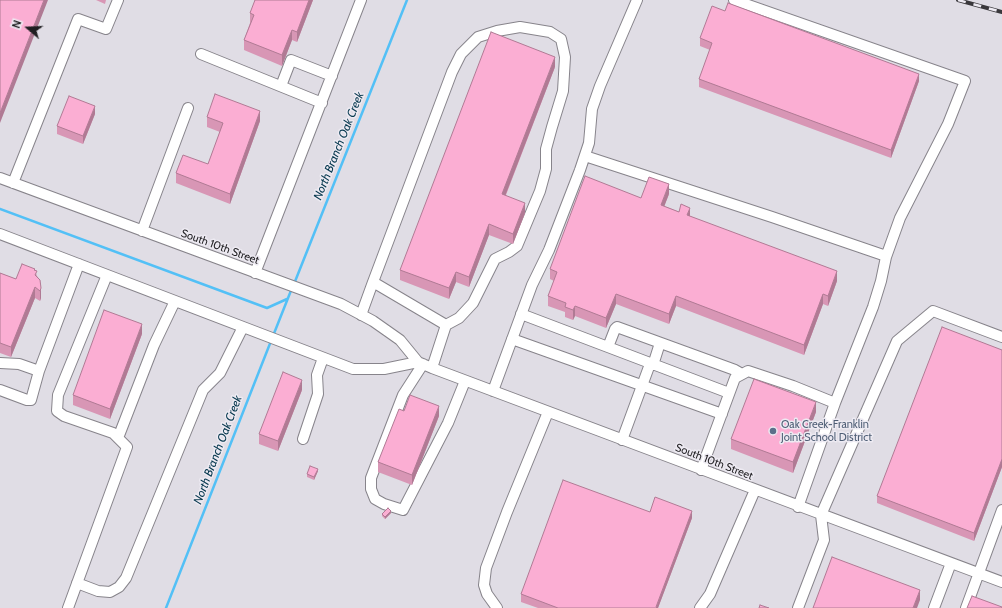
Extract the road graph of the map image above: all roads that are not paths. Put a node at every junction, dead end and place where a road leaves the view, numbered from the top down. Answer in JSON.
{"nodes":[{"id":1,"x":118,"y":0,"type":"edge"},
{"id":2,"x":361,"y":0,"type":"edge"},
{"id":3,"x":637,"y":0,"type":"edge"},
{"id":4,"x":734,"y":0,"type":"edge"},
{"id":5,"x":201,"y":54,"type":"dead end"},
{"id":6,"x":332,"y":76,"type":"junction"},
{"id":7,"x":281,"y":86,"type":"junction"},
{"id":8,"x":322,"y":102,"type":"junction"},
{"id":9,"x":188,"y":108,"type":"dead end"},
{"id":10,"x":585,"y":156,"type":"junction"},
{"id":11,"x":0,"y":178,"type":"edge"},
{"id":12,"x":13,"y":183,"type":"junction"},
{"id":13,"x":142,"y":231,"type":"junction"},
{"id":14,"x":0,"y":234,"type":"edge"},
{"id":15,"x":886,"y":256,"type":"junction"},
{"id":16,"x":79,"y":264,"type":"junction"},
{"id":17,"x":255,"y":273,"type":"junction"},
{"id":18,"x":107,"y":275,"type":"junction"},
{"id":19,"x":373,"y":282,"type":"junction"},
{"id":20,"x":175,"y":301,"type":"junction"},
{"id":21,"x":521,"y":314,"type":"junction"},
{"id":22,"x":362,"y":315,"type":"junction"},
{"id":23,"x":446,"y":325,"type":"junction"},
{"id":24,"x":243,"y":327,"type":"junction"},
{"id":25,"x":1002,"y":337,"type":"edge"},
{"id":26,"x":512,"y":339,"type":"junction"},
{"id":27,"x":660,"y":344,"type":"junction"},
{"id":28,"x":608,"y":347,"type":"junction"},
{"id":29,"x":323,"y":358,"type":"junction"},
{"id":30,"x":0,"y":363,"type":"edge"},
{"id":31,"x":652,"y":364,"type":"junction"},
{"id":32,"x":424,"y":365,"type":"junction"},
{"id":33,"x":39,"y":371,"type":"junction"},
{"id":34,"x":742,"y":374,"type":"junction"},
{"id":35,"x":465,"y":381,"type":"junction"},
{"id":36,"x":642,"y":386,"type":"junction"},
{"id":37,"x":0,"y":390,"type":"edge"},
{"id":38,"x":493,"y":391,"type":"junction"},
{"id":39,"x":729,"y":393,"type":"junction"},
{"id":40,"x":836,"y":403,"type":"junction"},
{"id":41,"x":548,"y":412,"type":"junction"},
{"id":42,"x":722,"y":414,"type":"junction"},
{"id":43,"x":118,"y":438,"type":"junction"},
{"id":44,"x":303,"y":438,"type":"dead end"},
{"id":45,"x":622,"y":440,"type":"junction"},
{"id":46,"x":701,"y":470,"type":"junction"},
{"id":47,"x":755,"y":490,"type":"junction"},
{"id":48,"x":798,"y":507,"type":"junction"},
{"id":49,"x":1002,"y":510,"type":"edge"},
{"id":50,"x":822,"y":515,"type":"junction"},
{"id":51,"x":951,"y":563,"type":"junction"},
{"id":52,"x":979,"y":574,"type":"junction"},
{"id":53,"x":1002,"y":582,"type":"edge"},
{"id":54,"x":77,"y":583,"type":"junction"},
{"id":55,"x":68,"y":608,"type":"edge"},
{"id":56,"x":497,"y":608,"type":"edge"},
{"id":57,"x":700,"y":608,"type":"edge"},
{"id":58,"x":798,"y":608,"type":"edge"},
{"id":59,"x":934,"y":608,"type":"edge"},
{"id":60,"x":966,"y":608,"type":"edge"}],
"edges":[{"from":1,"to":12,"type":"street"},
{"from":2,"to":6,"type":"street"},
{"from":3,"to":10,"type":"street"},
{"from":4,"to":15,"type":"street"},
{"from":5,"to":7,"type":"street"},
{"from":6,"to":7,"type":"street"},
{"from":6,"to":8,"type":"street"},
{"from":7,"to":8,"type":"street"},
{"from":8,"to":17,"type":"street"},
{"from":9,"to":13,"type":"street"},
{"from":10,"to":15,"type":"street"},
{"from":10,"to":21,"type":"street"},
{"from":11,"to":12,"type":"street","name":"South 10th Street"},
{"from":12,"to":13,"type":"street","name":"South 10th Street"},
{"from":13,"to":17,"type":"street","name":"South 10th Street"},
{"from":14,"to":16,"type":"street"},
{"from":15,"to":40,"type":"street"},
{"from":16,"to":18,"type":"street"},
{"from":16,"to":33,"type":"street"},
{"from":17,"to":22,"type":"street","name":"South 10th Street"},
{"from":18,"to":20,"type":"street"},
{"from":18,"to":43,"type":"street"},
{"from":19,"to":22,"type":"street"},
{"from":19,"to":23,"type":"street"},
{"from":19,"to":23,"type":"street"},
{"from":20,"to":24,"type":"street"},
{"from":20,"to":43,"type":"street"},
{"from":21,"to":26,"type":"street"},
{"from":21,"to":28,"type":"street"},
{"from":22,"to":32,"type":"street","name":"South 10th Street"},
{"from":23,"to":32,"type":"street"},
{"from":24,"to":29,"type":"street"},
{"from":24,"to":54,"type":"street"},
{"from":25,"to":50,"type":"street"},
{"from":26,"to":36,"type":"street"},
{"from":26,"to":38,"type":"street"},
{"from":27,"to":28,"type":"street"},
{"from":27,"to":31,"type":"street"},
{"from":27,"to":34,"type":"street"},
{"from":28,"to":31,"type":"street"},
{"from":29,"to":32,"type":"street"},
{"from":29,"to":44,"type":"street"},
{"from":30,"to":33,"type":"street"},
{"from":31,"to":36,"type":"street"},
{"from":31,"to":39,"type":"street"},
{"from":32,"to":35,"type":"street","name":"South 10th Street"},
{"from":32,"to":35,"type":"street"},
{"from":33,"to":37,"type":"street"},
{"from":34,"to":39,"type":"street"},
{"from":34,"to":40,"type":"street"},
{"from":35,"to":38,"type":"street","name":"South 10th Street"},
{"from":36,"to":42,"type":"street"},
{"from":36,"to":45,"type":"street"},
{"from":38,"to":41,"type":"street","name":"South 10th Street"},
{"from":39,"to":42,"type":"street"},
{"from":40,"to":48,"type":"street"},
{"from":41,"to":45,"type":"street","name":"South 10th Street"},
{"from":41,"to":56,"type":"street"},
{"from":42,"to":46,"type":"street"},
{"from":43,"to":54,"type":"street"},
{"from":45,"to":46,"type":"street","name":"South 10th Street"},
{"from":46,"to":47,"type":"street","name":"South 10th Street"},
{"from":47,"to":48,"type":"street","name":"South 10th Street"},
{"from":47,"to":57,"type":"street"},
{"from":48,"to":50,"type":"street","name":"South 10th Street"},
{"from":49,"to":52,"type":"street"},
{"from":50,"to":51,"type":"street","name":"South 10th Street"},
{"from":50,"to":58,"type":"street"},
{"from":51,"to":52,"type":"street","name":"South 10th Street"},
{"from":51,"to":59,"type":"street"},
{"from":52,"to":53,"type":"street","name":"South 10th Street"},
{"from":52,"to":60,"type":"street"},
{"from":54,"to":55,"type":"street"}]}
